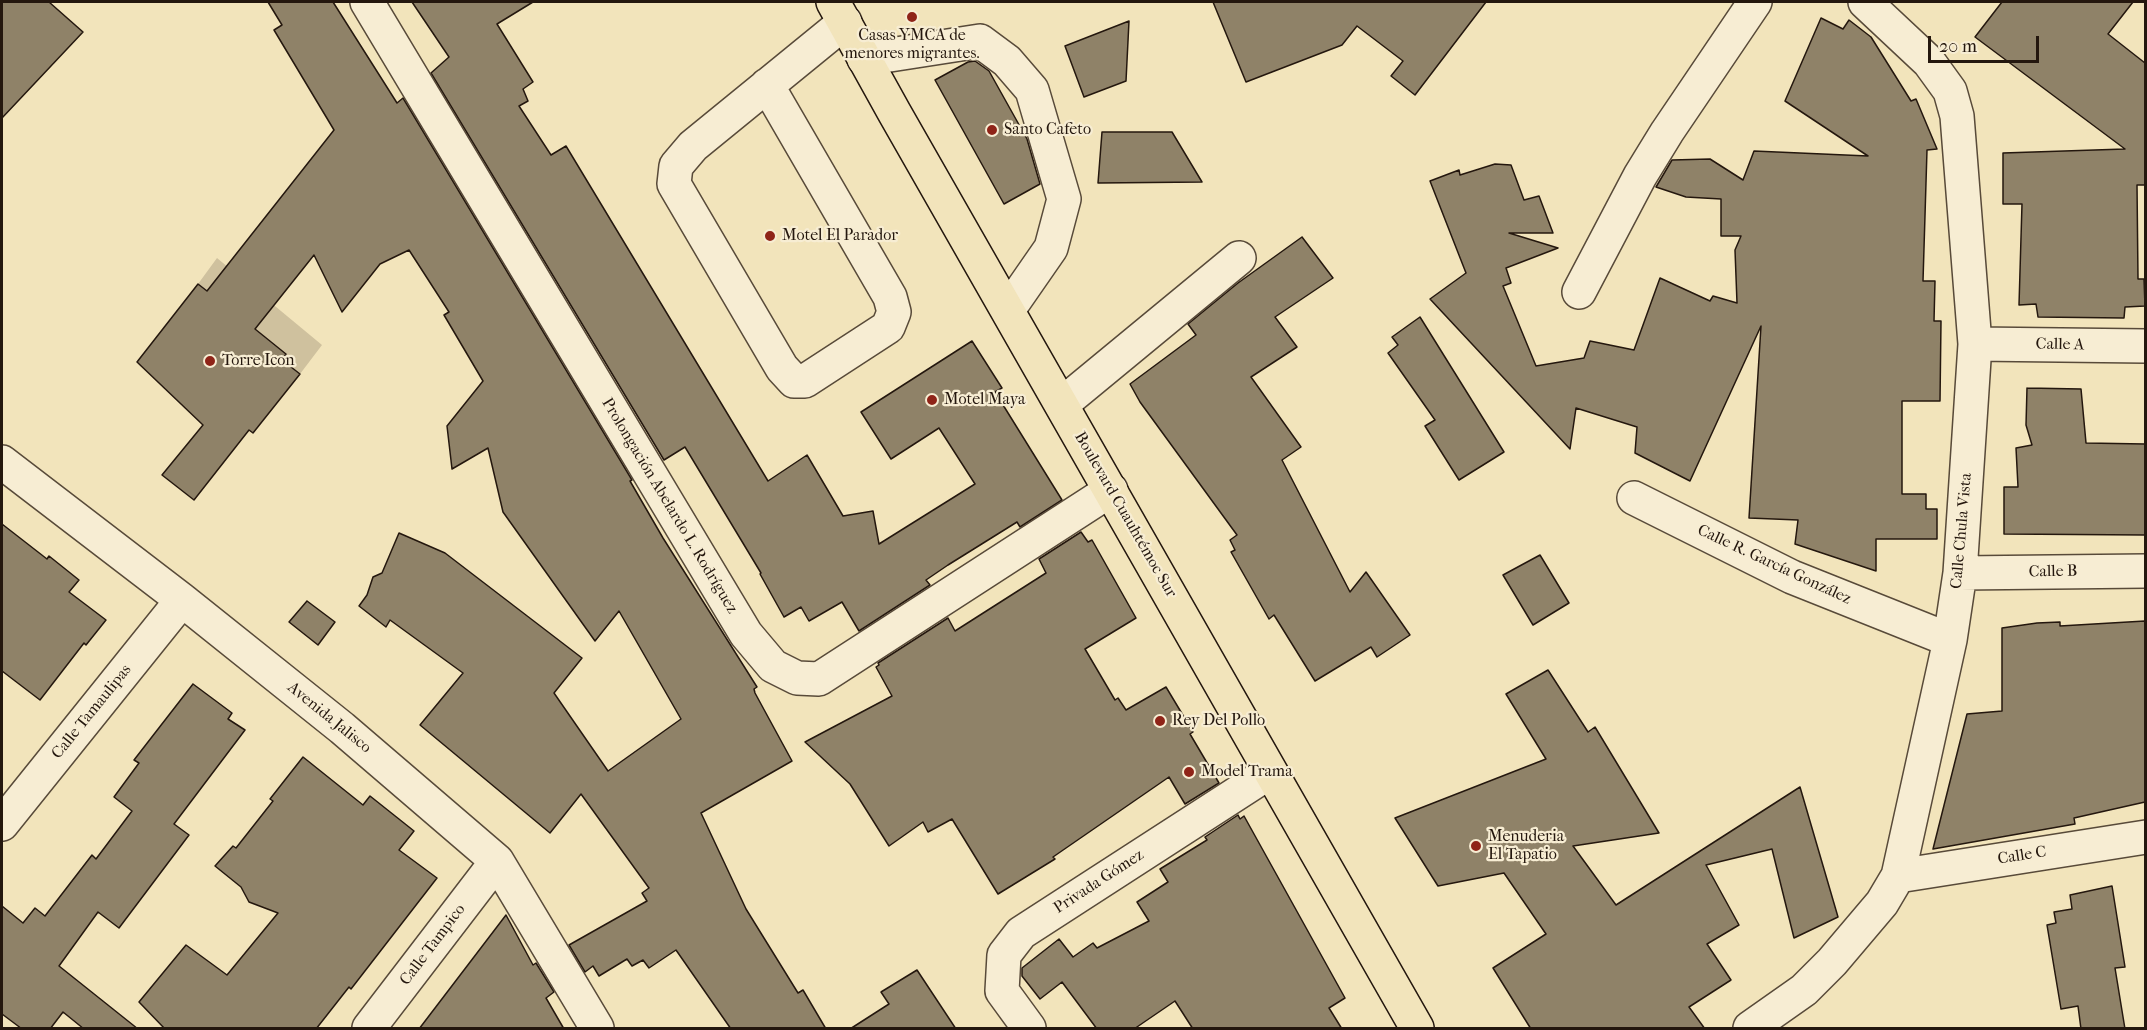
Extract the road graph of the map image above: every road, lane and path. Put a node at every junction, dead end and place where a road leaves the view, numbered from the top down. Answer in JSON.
{"nodes":[{"id":1,"x":367,"y":2,"type":"edge"},
{"id":2,"x":1755,"y":2,"type":"edge"},
{"id":3,"x":1865,"y":2,"type":"edge"},
{"id":4,"x":839,"y":12,"type":"edge"},
{"id":5,"x":864,"y":59,"type":"junction"},
{"id":6,"x":767,"y":85,"type":"junction"},
{"id":7,"x":1239,"y":258,"type":"dead end"},
{"id":8,"x":1579,"y":292,"type":"dead end"},
{"id":9,"x":1008,"y":310,"type":"junction"},
{"id":10,"x":1975,"y":344,"type":"junction"},
{"id":11,"x":2145,"y":346,"type":"edge"},
{"id":12,"x":1062,"y":404,"type":"junction"},
{"id":13,"x":2,"y":462,"type":"edge"},
{"id":14,"x":1111,"y":490,"type":"junction"},
{"id":15,"x":1634,"y":498,"type":"dead end"},
{"id":16,"x":2145,"y":571,"type":"edge"},
{"id":17,"x":1960,"y":573,"type":"junction"},
{"id":18,"x":182,"y":600,"type":"junction"},
{"id":19,"x":1950,"y":640,"type":"junction"},
{"id":20,"x":1270,"y":772,"type":"junction"},
{"id":21,"x":2,"y":824,"type":"edge"},
{"id":22,"x":2145,"y":837,"type":"edge"},
{"id":23,"x":497,"y":861,"type":"junction"},
{"id":24,"x":1898,"y":876,"type":"junction"},
{"id":25,"x":369,"y":1029,"type":"edge"},
{"id":26,"x":597,"y":1029,"type":"edge"},
{"id":27,"x":1029,"y":1029,"type":"edge"},
{"id":28,"x":1418,"y":1029,"type":"edge"},
{"id":29,"x":1750,"y":1029,"type":"edge"}],
"edges":[{"from":1,"to":14,"type":"street","name":"Prolongación Abelardo L. Rodríguez"},
{"from":2,"to":8,"type":"street"},
{"from":3,"to":10,"type":"street","name":"Calle Chula Vista"},
{"from":4,"to":5,"type":"main road","name":"Boulevard Cuauhtémoc Sur"},
{"from":4,"to":6,"type":"street"},
{"from":5,"to":9,"type":"main road","name":"Boulevard Cuauhtémoc Sur"},
{"from":5,"to":9,"type":"street"},
{"from":6,"to":6,"type":"street"},
{"from":7,"to":12,"type":"street"},
{"from":9,"to":12,"type":"main road","name":"Boulevard Cuauhtémoc Sur"},
{"from":10,"to":11,"type":"street","name":"Calle A"},
{"from":10,"to":17,"type":"street","name":"Calle Chula Vista"},
{"from":12,"to":14,"type":"main road","name":"Boulevard Cuauhtémoc Sur"},
{"from":13,"to":18,"type":"street","name":"Avenida Jalisco"},
{"from":14,"to":20,"type":"main road","name":"Boulevard Cuauhtémoc Sur"},
{"from":15,"to":19,"type":"street","name":"Calle R. García González"},
{"from":16,"to":17,"type":"street","name":"Calle B"},
{"from":17,"to":19,"type":"street","name":"Calle Chula Vista"},
{"from":18,"to":21,"type":"street","name":"Calle Tamaulipas"},
{"from":18,"to":23,"type":"street","name":"Avenida Jalisco"},
{"from":19,"to":24,"type":"street","name":"Calle Chula Vista"},
{"from":20,"to":27,"type":"street","name":"Privada Gómez"},
{"from":20,"to":28,"type":"main road","name":"Boulevard Cuauhtémoc Sur"},
{"from":22,"to":24,"type":"street","name":"Calle C"},
{"from":23,"to":25,"type":"street","name":"Calle Tampico"},
{"from":23,"to":26,"type":"street","name":"Avenida Jalisco"},
{"from":24,"to":29,"type":"street","name":"Calle Chula Vista"}]}
